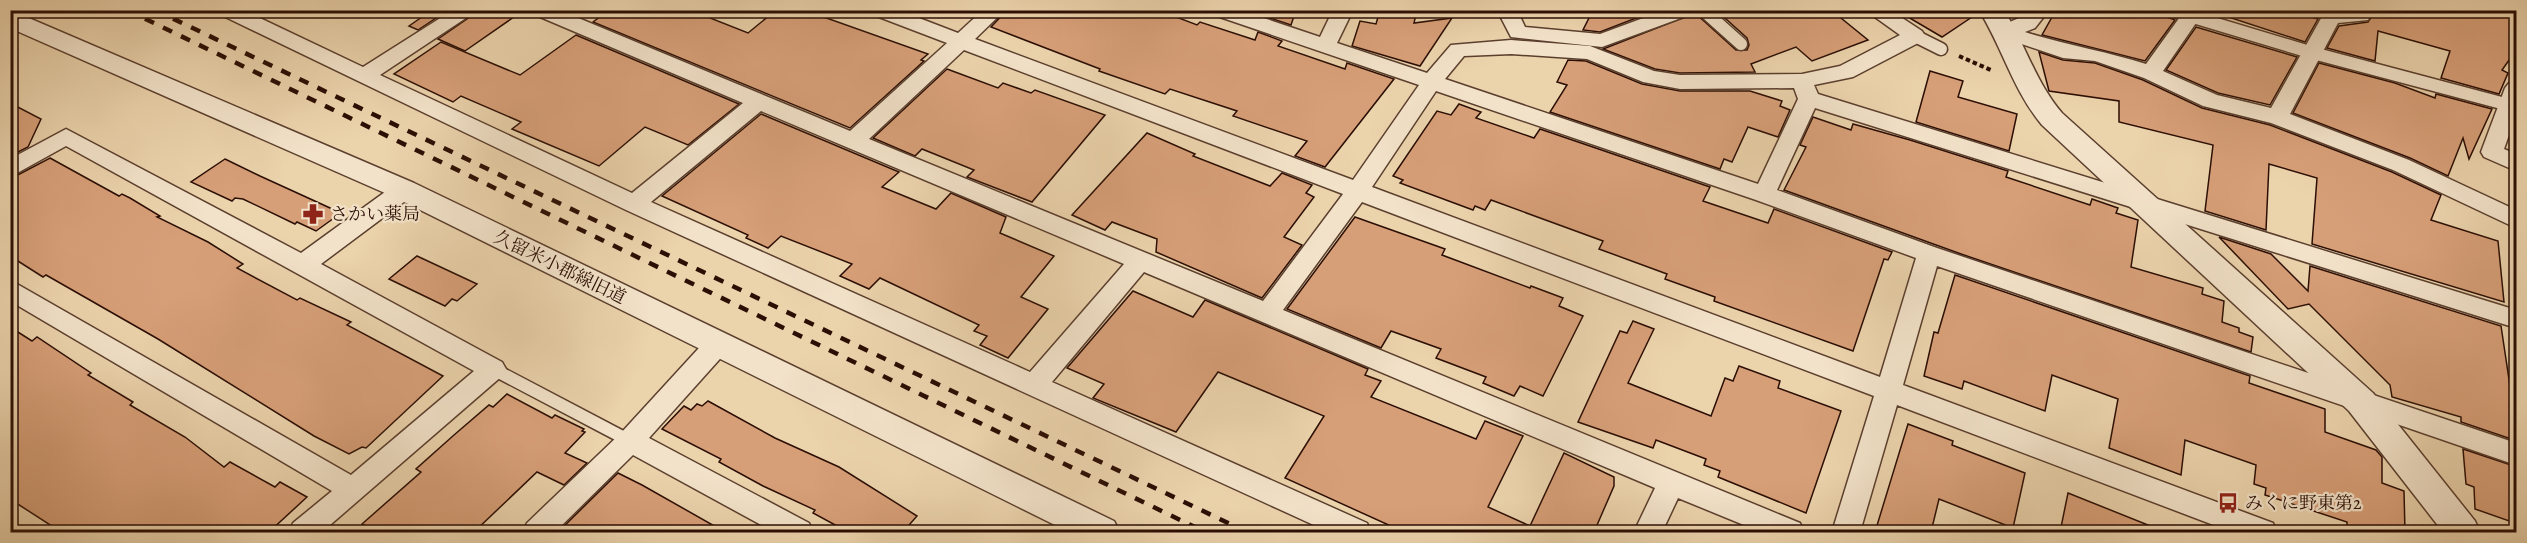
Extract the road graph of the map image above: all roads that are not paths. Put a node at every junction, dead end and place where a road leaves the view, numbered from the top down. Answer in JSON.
{"nodes":[{"id":1,"x":226,"y":10,"type":"edge"},
{"id":2,"x":468,"y":10,"type":"edge"},
{"id":3,"x":540,"y":10,"type":"edge"},
{"id":4,"x":878,"y":10,"type":"edge"},
{"id":5,"x":995,"y":10,"type":"edge"},
{"id":6,"x":1218,"y":10,"type":"edge"},
{"id":7,"x":1343,"y":10,"type":"edge"},
{"id":8,"x":1507,"y":10,"type":"edge"},
{"id":9,"x":1685,"y":10,"type":"edge"},
{"id":10,"x":1703,"y":10,"type":"edge"},
{"id":11,"x":1875,"y":10,"type":"edge"},
{"id":12,"x":2039,"y":10,"type":"edge"},
{"id":13,"x":2170,"y":10,"type":"edge"},
{"id":14,"x":2364,"y":10,"type":"edge"},
{"id":15,"x":2194,"y":14,"type":"edge"},
{"id":16,"x":10,"y":18,"type":"edge"},
{"id":17,"x":1998,"y":21,"type":"edge"},
{"id":18,"x":1915,"y":36,"type":"junction"},
{"id":19,"x":961,"y":42,"type":"junction"},
{"id":20,"x":1741,"y":44,"type":"dead end"},
{"id":21,"x":1325,"y":47,"type":"junction"},
{"id":22,"x":1941,"y":49,"type":"road end"},
{"id":23,"x":2313,"y":53,"type":"junction"},
{"id":24,"x":2151,"y":73,"type":"junction"},
{"id":25,"x":365,"y":75,"type":"junction"},
{"id":26,"x":1430,"y":84,"type":"junction"},
{"id":27,"x":1806,"y":90,"type":"junction"},
{"id":28,"x":2513,"y":97,"type":"edge"},
{"id":29,"x":757,"y":103,"type":"junction"},
{"id":30,"x":2277,"y":117,"type":"junction"},
{"id":31,"x":852,"y":142,"type":"junction"},
{"id":32,"x":2517,"y":163,"type":"edge"},
{"id":33,"x":10,"y":169,"type":"edge"},
{"id":34,"x":404,"y":190,"type":"junction"},
{"id":35,"x":1358,"y":191,"type":"junction"},
{"id":36,"x":1764,"y":194,"type":"junction"},
{"id":37,"x":2140,"y":202,"type":"junction"},
{"id":38,"x":634,"y":204,"type":"junction"},
{"id":39,"x":2517,"y":220,"type":"edge"},
{"id":40,"x":1929,"y":254,"type":"junction"},
{"id":41,"x":1139,"y":262,"type":"junction"},
{"id":42,"x":301,"y":266,"type":"junction"},
{"id":43,"x":10,"y":289,"type":"edge"},
{"id":44,"x":1266,"y":315,"type":"junction"},
{"id":45,"x":2517,"y":319,"type":"edge"},
{"id":46,"x":718,"y":344,"type":"junction"},
{"id":47,"x":493,"y":369,"type":"junction"},
{"id":48,"x":1035,"y":384,"type":"junction"},
{"id":49,"x":1890,"y":391,"type":"junction"},
{"id":50,"x":2361,"y":402,"type":"junction"},
{"id":51,"x":630,"y":441,"type":"junction"},
{"id":52,"x":2517,"y":454,"type":"edge"},
{"id":53,"x":1671,"y":483,"type":"junction"},
{"id":54,"x":352,"y":489,"type":"junction"},
{"id":55,"x":303,"y":532,"type":"edge"},
{"id":56,"x":537,"y":532,"type":"edge"},
{"id":57,"x":799,"y":532,"type":"edge"},
{"id":58,"x":1102,"y":532,"type":"edge"},
{"id":59,"x":1357,"y":532,"type":"edge"},
{"id":60,"x":1648,"y":532,"type":"edge"},
{"id":61,"x":1790,"y":532,"type":"edge"},
{"id":62,"x":1846,"y":532,"type":"edge"},
{"id":63,"x":2264,"y":532,"type":"edge"},
{"id":64,"x":2463,"y":532,"type":"edge"}],
"edges":[{"from":1,"to":25,"type":"street"},
{"from":2,"to":25,"type":"street"},
{"from":3,"to":29,"type":"street"},
{"from":4,"to":19,"type":"street"},
{"from":5,"to":19,"type":"street"},
{"from":6,"to":21,"type":"street"},
{"from":7,"to":21,"type":"street"},
{"from":8,"to":9,"type":"street"},
{"from":10,"to":20,"type":"lane"},
{"from":11,"to":18,"type":"street"},
{"from":12,"to":17,"type":"street"},
{"from":13,"to":15,"type":"lane"},
{"from":14,"to":23,"type":"street"},
{"from":15,"to":23,"type":"lane"},
{"from":15,"to":24,"type":"street"},
{"from":16,"to":34,"type":"street","name":"久留米小郡線旧道"},
{"from":17,"to":24,"type":"street"},
{"from":17,"to":37,"type":"street"},
{"from":18,"to":22,"type":"lane"},
{"from":18,"to":27,"type":"street"},
{"from":19,"to":31,"type":"street"},
{"from":19,"to":35,"type":"street"},
{"from":21,"to":26,"type":"street"},
{"from":23,"to":28,"type":"lane"},
{"from":23,"to":30,"type":"street"},
{"from":24,"to":30,"type":"street"},
{"from":25,"to":38,"type":"street"},
{"from":26,"to":27,"type":"street"},
{"from":26,"to":35,"type":"street"},
{"from":26,"to":36,"type":"street"},
{"from":27,"to":36,"type":"street"},
{"from":27,"to":37,"type":"street"},
{"from":28,"to":32,"type":"street"},
{"from":29,"to":31,"type":"street"},
{"from":29,"to":38,"type":"street"},
{"from":30,"to":39,"type":"street"},
{"from":31,"to":41,"type":"street"},
{"from":33,"to":42,"type":"street"},
{"from":34,"to":42,"type":"street"},
{"from":34,"to":46,"type":"street","name":"久留米小郡線旧道"},
{"from":35,"to":44,"type":"street"},
{"from":35,"to":49,"type":"street"},
{"from":36,"to":40,"type":"street"},
{"from":37,"to":45,"type":"street"},
{"from":37,"to":50,"type":"street"},
{"from":38,"to":48,"type":"street"},
{"from":40,"to":49,"type":"street"},
{"from":40,"to":50,"type":"street"},
{"from":41,"to":44,"type":"street"},
{"from":41,"to":48,"type":"street"},
{"from":42,"to":47,"type":"street"},
{"from":43,"to":54,"type":"street"},
{"from":44,"to":53,"type":"street"},
{"from":46,"to":51,"type":"street"},
{"from":46,"to":58,"type":"street","name":"久留米小郡線旧道"},
{"from":47,"to":51,"type":"lane"},
{"from":47,"to":54,"type":"street"},
{"from":48,"to":59,"type":"street"},
{"from":49,"to":62,"type":"street"},
{"from":49,"to":63,"type":"street"},
{"from":50,"to":52,"type":"street"},
{"from":50,"to":64,"type":"street"},
{"from":51,"to":56,"type":"street"},
{"from":51,"to":57,"type":"street"},
{"from":53,"to":60,"type":"street"},
{"from":53,"to":61,"type":"street"},
{"from":54,"to":55,"type":"street"}]}
